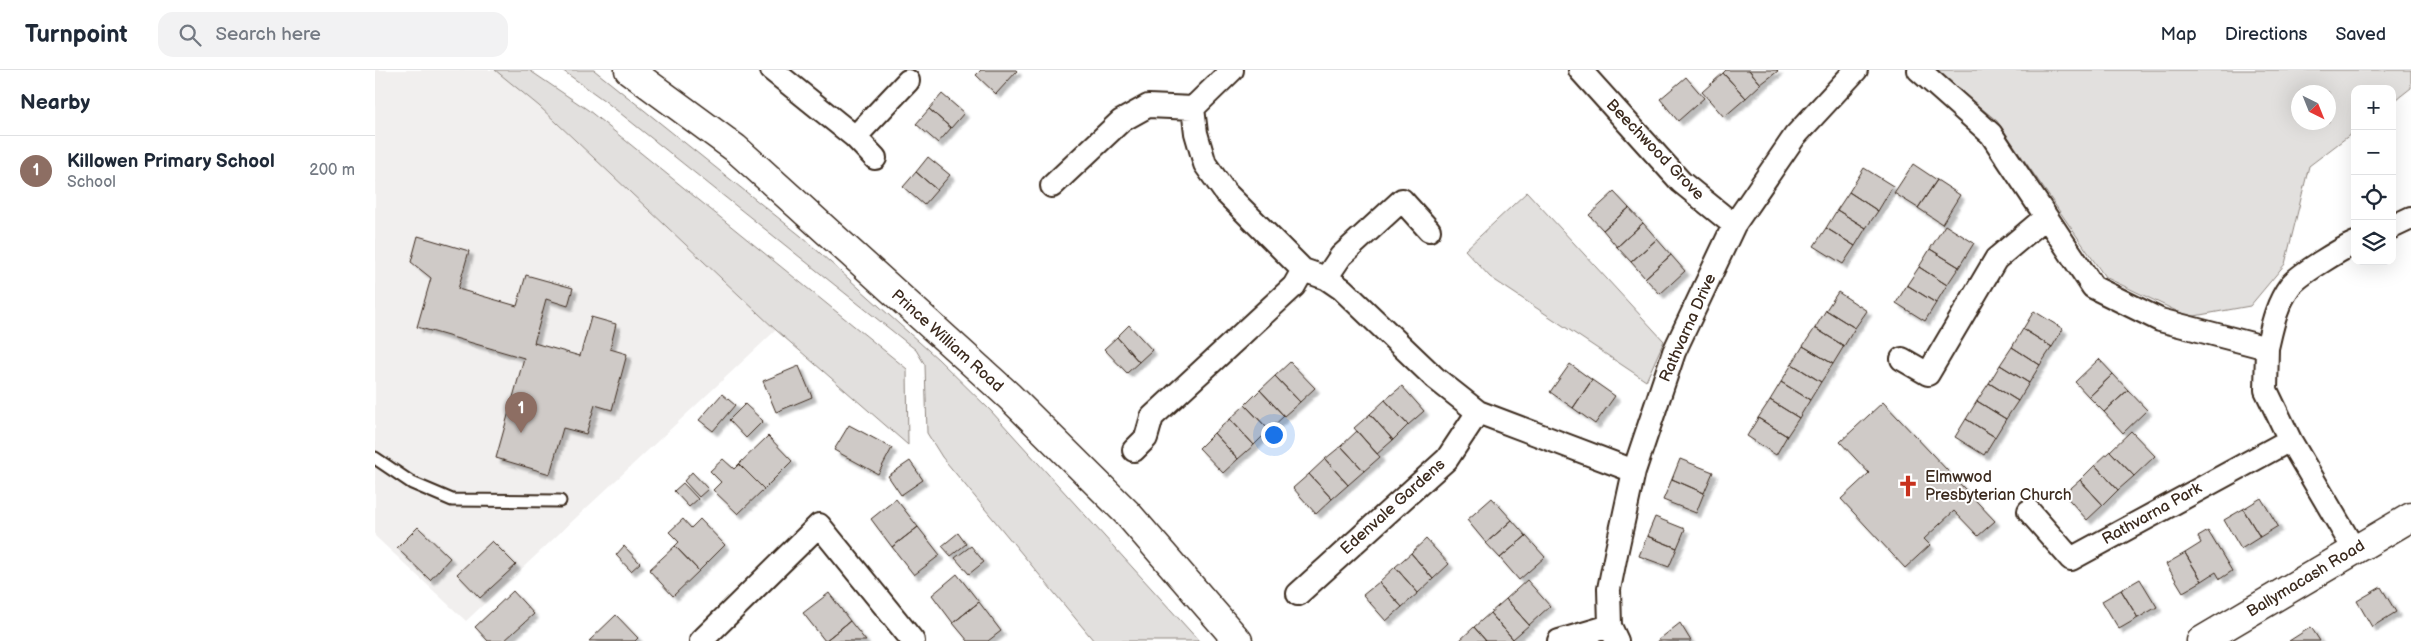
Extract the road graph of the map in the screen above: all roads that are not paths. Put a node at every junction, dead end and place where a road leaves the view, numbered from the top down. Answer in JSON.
{"nodes":[{"id":1,"x":629,"y":70,"type":"edge"},
{"id":2,"x":772,"y":70,"type":"edge"},
{"id":3,"x":1231,"y":70,"type":"edge"},
{"id":4,"x":1580,"y":70,"type":"edge"},
{"id":5,"x":1856,"y":70,"type":"edge"},
{"id":6,"x":1919,"y":70,"type":"edge"},
{"id":7,"x":908,"y":81,"type":"dead end"},
{"id":8,"x":1193,"y":108,"type":"junction"},
{"id":9,"x":855,"y":137,"type":"junction"},
{"id":10,"x":875,"y":158,"type":"dead end"},
{"id":11,"x":1052,"y":186,"type":"dead end"},
{"id":12,"x":2046,"y":216,"type":"junction"},
{"id":13,"x":2411,"y":218,"type":"edge"},
{"id":14,"x":1734,"y":225,"type":"junction"},
{"id":15,"x":2396,"y":225,"type":"edge"},
{"id":16,"x":1429,"y":230,"type":"dead end"},
{"id":17,"x":2351,"y":245,"type":"edge"},
{"id":18,"x":1303,"y":270,"type":"junction"},
{"id":19,"x":1326,"y":278,"type":"junction"},
{"id":20,"x":2267,"y":348,"type":"junction"},
{"id":21,"x":1902,"y":358,"type":"dead end"},
{"id":22,"x":1478,"y":412,"type":"junction"},
{"id":23,"x":2290,"y":440,"type":"junction"},
{"id":24,"x":1134,"y":450,"type":"dead end"},
{"id":25,"x":375,"y":458,"type":"edge"},
{"id":26,"x":1634,"y":471,"type":"junction"},
{"id":27,"x":560,"y":501,"type":"dead end"},
{"id":28,"x":2029,"y":511,"type":"dead end"},
{"id":29,"x":2411,"y":517,"type":"edge"},
{"id":30,"x":2355,"y":551,"type":"junction"},
{"id":31,"x":1298,"y":594,"type":"dead end"},
{"id":32,"x":1614,"y":634,"type":"edge"},
{"id":33,"x":701,"y":641,"type":"edge"},
{"id":34,"x":913,"y":641,"type":"edge"},
{"id":35,"x":1238,"y":641,"type":"edge"},
{"id":36,"x":1559,"y":641,"type":"edge"},
{"id":37,"x":2201,"y":641,"type":"edge"}],
"edges":[{"from":1,"to":35,"type":"main road","name":"Prince William Road"},
{"from":2,"to":9,"type":"street"},
{"from":3,"to":8,"type":"street"},
{"from":4,"to":14,"type":"street","name":"Beechwood Grove"},
{"from":5,"to":14,"type":"street","name":"Rathvarna Drive"},
{"from":6,"to":12,"type":"street"},
{"from":7,"to":9,"type":"street"},
{"from":8,"to":11,"type":"street"},
{"from":8,"to":18,"type":"street"},
{"from":9,"to":10,"type":"street"},
{"from":12,"to":20,"type":"street"},
{"from":12,"to":21,"type":"street"},
{"from":13,"to":15,"type":"street"},
{"from":14,"to":26,"type":"street","name":"Rathvarna Drive"},
{"from":16,"to":19,"type":"street"},
{"from":17,"to":20,"type":"street"},
{"from":18,"to":19,"type":"street"},
{"from":18,"to":24,"type":"street"},
{"from":19,"to":22,"type":"street"},
{"from":20,"to":23,"type":"street"},
{"from":22,"to":26,"type":"street"},
{"from":22,"to":31,"type":"street","name":"Edenvale Gardens"},
{"from":23,"to":28,"type":"street","name":"Rathvarna Park"},
{"from":23,"to":30,"type":"street"},
{"from":25,"to":27,"type":"lane"},
{"from":26,"to":32,"type":"street","name":"Rathvarna Drive"},
{"from":29,"to":30,"type":"main road","name":"Ballymacash Road"},
{"from":30,"to":37,"type":"main road","name":"Ballymacash Road"},
{"from":32,"to":36,"type":"street","name":"Rathvarna Drive"},
{"from":33,"to":34,"type":"street"}]}
